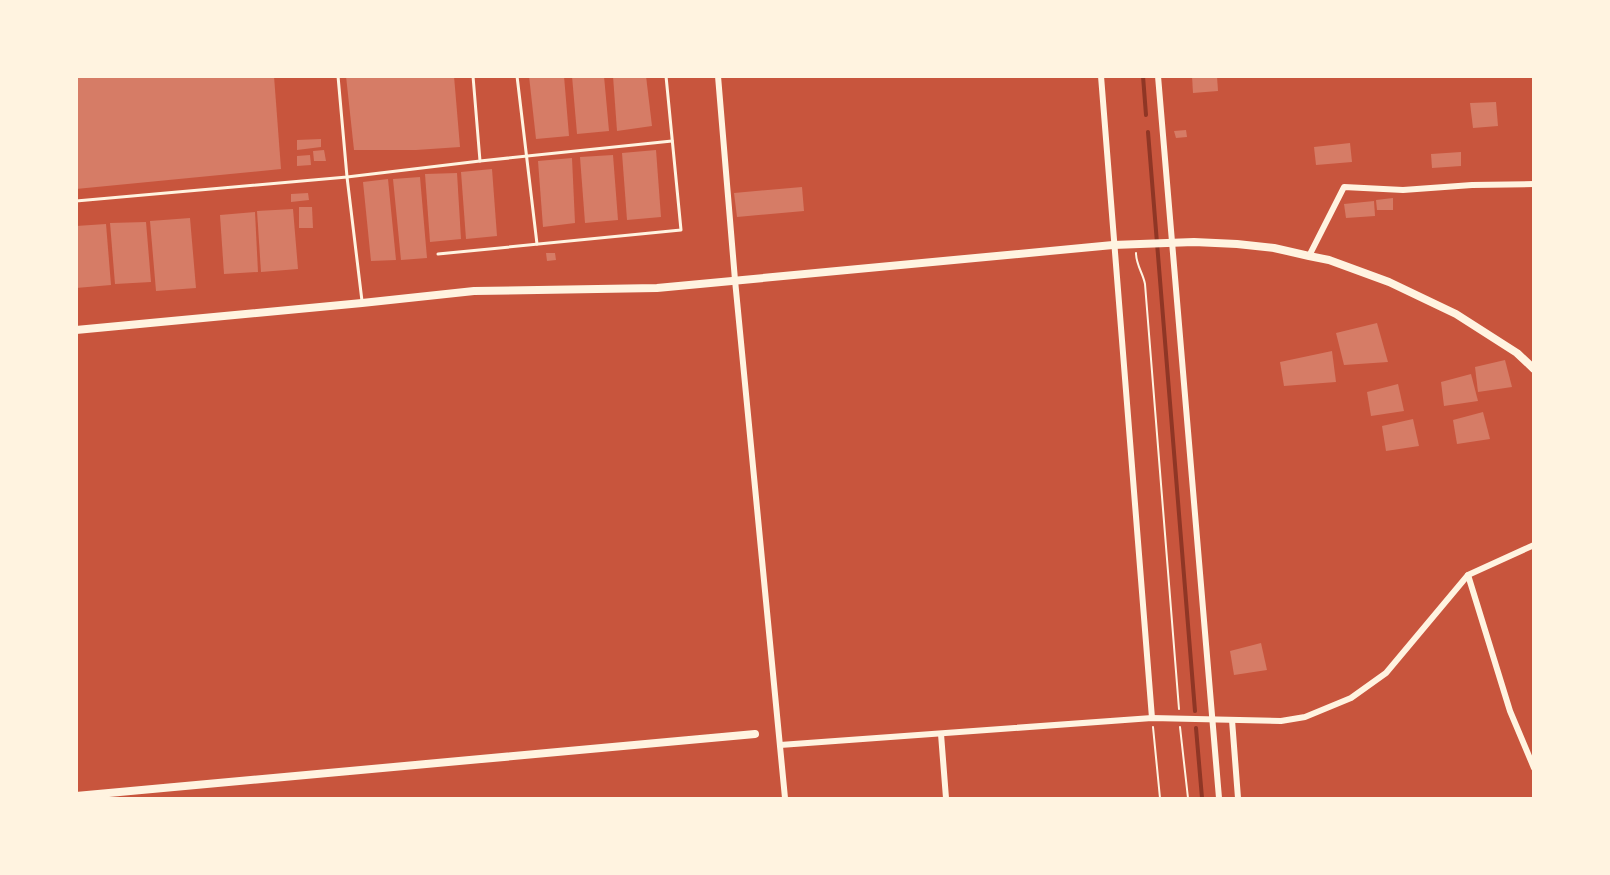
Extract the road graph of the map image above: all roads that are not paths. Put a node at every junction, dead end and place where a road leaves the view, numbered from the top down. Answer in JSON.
{"nodes":[{"id":1,"x":338,"y":76,"type":"edge"},
{"id":2,"x":473,"y":76,"type":"edge"},
{"id":3,"x":517,"y":76,"type":"edge"},
{"id":4,"x":666,"y":76,"type":"edge"},
{"id":5,"x":718,"y":76,"type":"edge"},
{"id":6,"x":1101,"y":76,"type":"edge"},
{"id":7,"x":1158,"y":76,"type":"edge"},
{"id":8,"x":672,"y":141,"type":"junction"},
{"id":9,"x":527,"y":157,"type":"junction"},
{"id":10,"x":480,"y":161,"type":"junction"},
{"id":11,"x":347,"y":177,"type":"junction"},
{"id":12,"x":1533,"y":184,"type":"edge"},
{"id":13,"x":76,"y":201,"type":"edge"},
{"id":14,"x":1168,"y":243,"type":"junction"},
{"id":15,"x":537,"y":244,"type":"junction"},
{"id":16,"x":1113,"y":246,"type":"junction"},
{"id":17,"x":438,"y":254,"type":"dead end"},
{"id":18,"x":1309,"y":256,"type":"junction"},
{"id":19,"x":735,"y":280,"type":"junction"},
{"id":20,"x":362,"y":303,"type":"junction"},
{"id":21,"x":76,"y":330,"type":"edge"},
{"id":22,"x":1533,"y":369,"type":"edge"},
{"id":23,"x":1533,"y":545,"type":"edge"},
{"id":24,"x":1468,"y":575,"type":"junction"},
{"id":25,"x":1152,"y":718,"type":"junction"},
{"id":26,"x":1212,"y":720,"type":"junction"},
{"id":27,"x":1232,"y":720,"type":"junction"},
{"id":28,"x":755,"y":734,"type":"dead end"},
{"id":29,"x":941,"y":734,"type":"junction"},
{"id":30,"x":780,"y":745,"type":"junction"},
{"id":31,"x":1533,"y":768,"type":"edge"},
{"id":32,"x":76,"y":796,"type":"edge"},
{"id":33,"x":785,"y":798,"type":"edge"},
{"id":34,"x":946,"y":798,"type":"edge"},
{"id":35,"x":1218,"y":798,"type":"edge"},
{"id":36,"x":1238,"y":798,"type":"edge"}],
"edges":[{"from":1,"to":11,"type":"lane"},
{"from":2,"to":10,"type":"lane"},
{"from":3,"to":9,"type":"lane"},
{"from":4,"to":8,"type":"lane"},
{"from":5,"to":19,"type":"street"},
{"from":6,"to":16,"type":"street"},
{"from":7,"to":14,"type":"street"},
{"from":8,"to":9,"type":"lane"},
{"from":8,"to":15,"type":"lane"},
{"from":9,"to":10,"type":"lane"},
{"from":9,"to":15,"type":"lane"},
{"from":10,"to":11,"type":"lane"},
{"from":11,"to":13,"type":"lane"},
{"from":11,"to":20,"type":"lane"},
{"from":12,"to":18,"type":"street"},
{"from":14,"to":16,"type":"street"},
{"from":14,"to":18,"type":"street"},
{"from":14,"to":26,"type":"street"},
{"from":15,"to":17,"type":"lane"},
{"from":16,"to":19,"type":"street"},
{"from":16,"to":25,"type":"street"},
{"from":18,"to":22,"type":"street"},
{"from":19,"to":20,"type":"street"},
{"from":19,"to":30,"type":"street"},
{"from":20,"to":21,"type":"street"},
{"from":23,"to":24,"type":"street"},
{"from":24,"to":27,"type":"street"},
{"from":24,"to":31,"type":"street"},
{"from":25,"to":26,"type":"street"},
{"from":25,"to":29,"type":"street"},
{"from":26,"to":27,"type":"street"},
{"from":26,"to":35,"type":"street"},
{"from":27,"to":36,"type":"street"},
{"from":28,"to":32,"type":"street"},
{"from":29,"to":30,"type":"street"},
{"from":29,"to":34,"type":"street"},
{"from":30,"to":33,"type":"street"}]}
